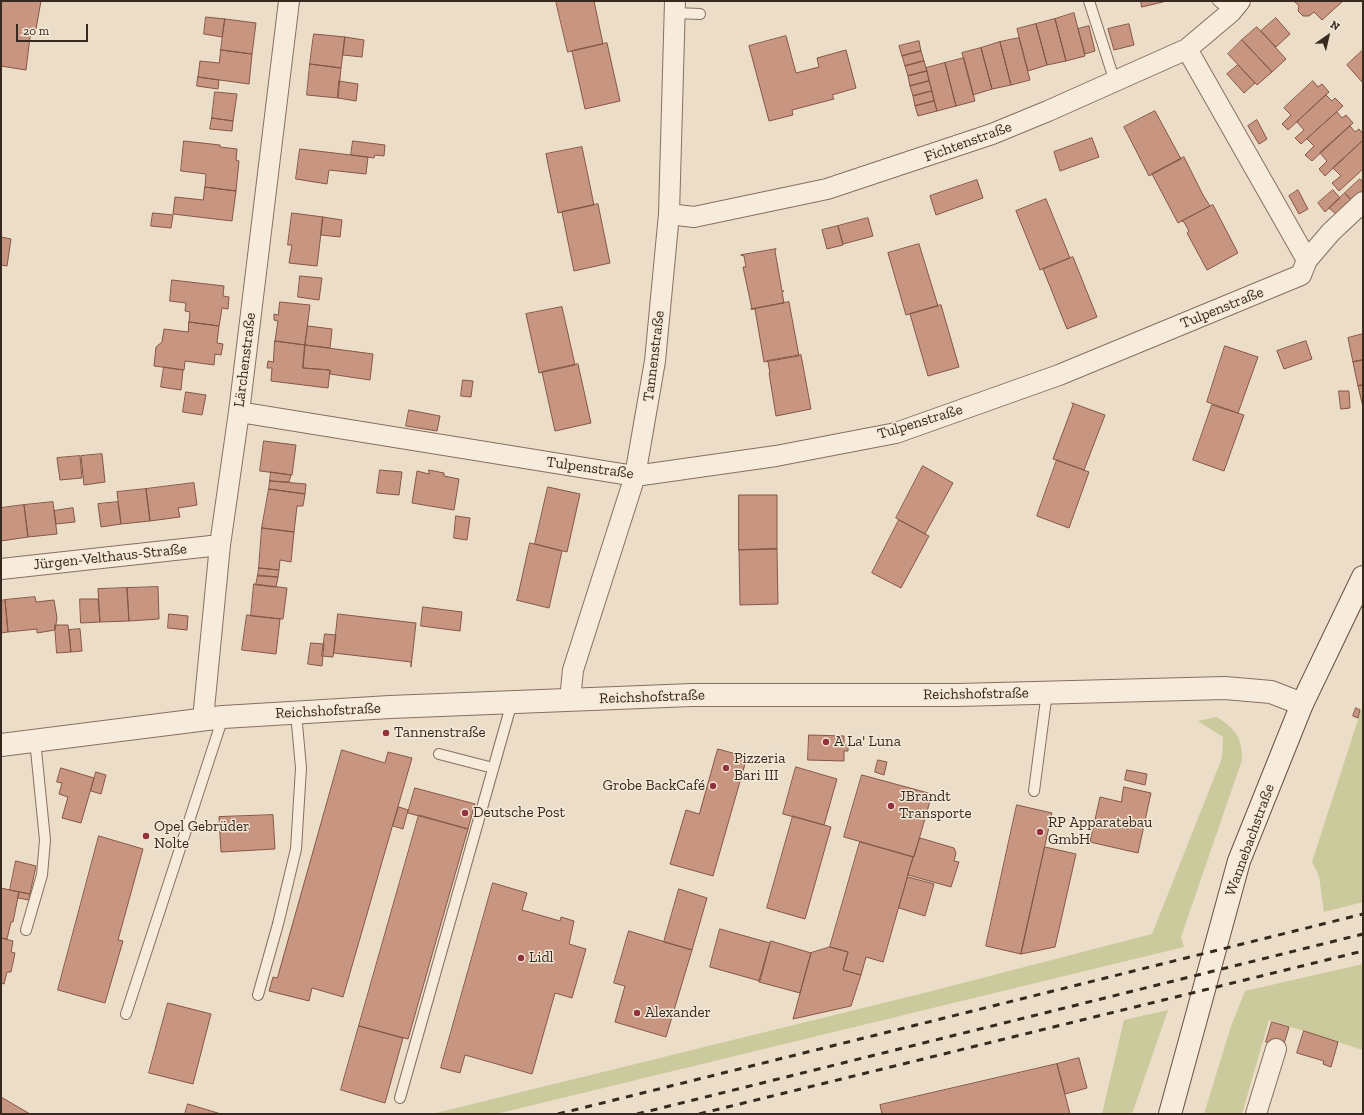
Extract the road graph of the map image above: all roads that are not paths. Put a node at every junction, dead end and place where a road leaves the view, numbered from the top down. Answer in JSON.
{"nodes":[{"id":1,"x":289,"y":1,"type":"edge"},
{"id":2,"x":1089,"y":1,"type":"edge"},
{"id":3,"x":1230,"y":5,"type":"edge"},
{"id":4,"x":675,"y":7,"type":"edge"},
{"id":5,"x":700,"y":14,"type":"dead end"},
{"id":6,"x":1187,"y":49,"type":"junction"},
{"id":7,"x":1115,"y":82,"type":"junction"},
{"id":8,"x":1363,"y":202,"type":"edge"},
{"id":9,"x":669,"y":214,"type":"junction"},
{"id":10,"x":1307,"y":260,"type":"junction"},
{"id":11,"x":239,"y":412,"type":"junction"},
{"id":12,"x":635,"y":476,"type":"junction"},
{"id":13,"x":220,"y":545,"type":"junction"},
{"id":14,"x":1,"y":569,"type":"edge"},
{"id":15,"x":1363,"y":578,"type":"edge"},
{"id":16,"x":1048,"y":692,"type":"junction"},
{"id":17,"x":570,"y":700,"type":"junction"},
{"id":18,"x":512,"y":702,"type":"junction"},
{"id":19,"x":1302,"y":704,"type":"junction"},
{"id":20,"x":296,"y":713,"type":"junction"},
{"id":21,"x":213,"y":718,"type":"junction"},
{"id":22,"x":35,"y":740,"type":"junction"},
{"id":23,"x":1,"y":745,"type":"edge"},
{"id":24,"x":439,"y":754,"type":"dead end"},
{"id":25,"x":493,"y":768,"type":"junction"},
{"id":26,"x":1034,"y":791,"type":"dead end"},
{"id":27,"x":26,"y":930,"type":"dead end"},
{"id":28,"x":258,"y":994,"type":"dead end"},
{"id":29,"x":126,"y":1014,"type":"dead end"},
{"id":30,"x":1276,"y":1049,"type":"dead end"},
{"id":31,"x":400,"y":1098,"type":"dead end"},
{"id":32,"x":1170,"y":1114,"type":"edge"},
{"id":33,"x":1256,"y":1114,"type":"edge"}],
"edges":[{"from":1,"to":11,"type":"street","name":"Lärchenstraße"},
{"from":2,"to":7,"type":"lane"},
{"from":3,"to":6,"type":"street","name":"Fichtenstraße"},
{"from":4,"to":5,"type":"lane"},
{"from":4,"to":9,"type":"street","name":"Tannenstraße"},
{"from":6,"to":7,"type":"street","name":"Fichtenstraße"},
{"from":6,"to":10,"type":"street"},
{"from":7,"to":9,"type":"street","name":"Fichtenstraße"},
{"from":8,"to":10,"type":"street","name":"Tulpenstraße"},
{"from":9,"to":12,"type":"street","name":"Tannenstraße"},
{"from":10,"to":12,"type":"street","name":"Tulpenstraße"},
{"from":11,"to":12,"type":"street","name":"Tulpenstraße"},
{"from":11,"to":13,"type":"street","name":"Lärchenstraße"},
{"from":12,"to":17,"type":"street","name":"Tannenstraße"},
{"from":13,"to":14,"type":"street","name":"Jürgen-Velthaus-Straße"},
{"from":13,"to":21,"type":"street","name":"Lärchenstraße"},
{"from":15,"to":19,"type":"street","name":"Wannebachstraße"},
{"from":16,"to":17,"type":"street","name":"Reichshofstraße"},
{"from":16,"to":19,"type":"street","name":"Reichshofstraße"},
{"from":16,"to":26,"type":"lane"},
{"from":17,"to":18,"type":"street","name":"Reichshofstraße"},
{"from":18,"to":20,"type":"street","name":"Reichshofstraße"},
{"from":18,"to":25,"type":"lane"},
{"from":19,"to":32,"type":"street","name":"Wannebachstraße"},
{"from":20,"to":21,"type":"street","name":"Reichshofstraße"},
{"from":20,"to":28,"type":"lane"},
{"from":21,"to":22,"type":"street","name":"Reichshofstraße"},
{"from":21,"to":29,"type":"lane"},
{"from":22,"to":23,"type":"street","name":"Reichshofstraße"},
{"from":22,"to":27,"type":"lane"},
{"from":24,"to":25,"type":"lane"},
{"from":25,"to":31,"type":"lane"},
{"from":30,"to":33,"type":"street"}]}
